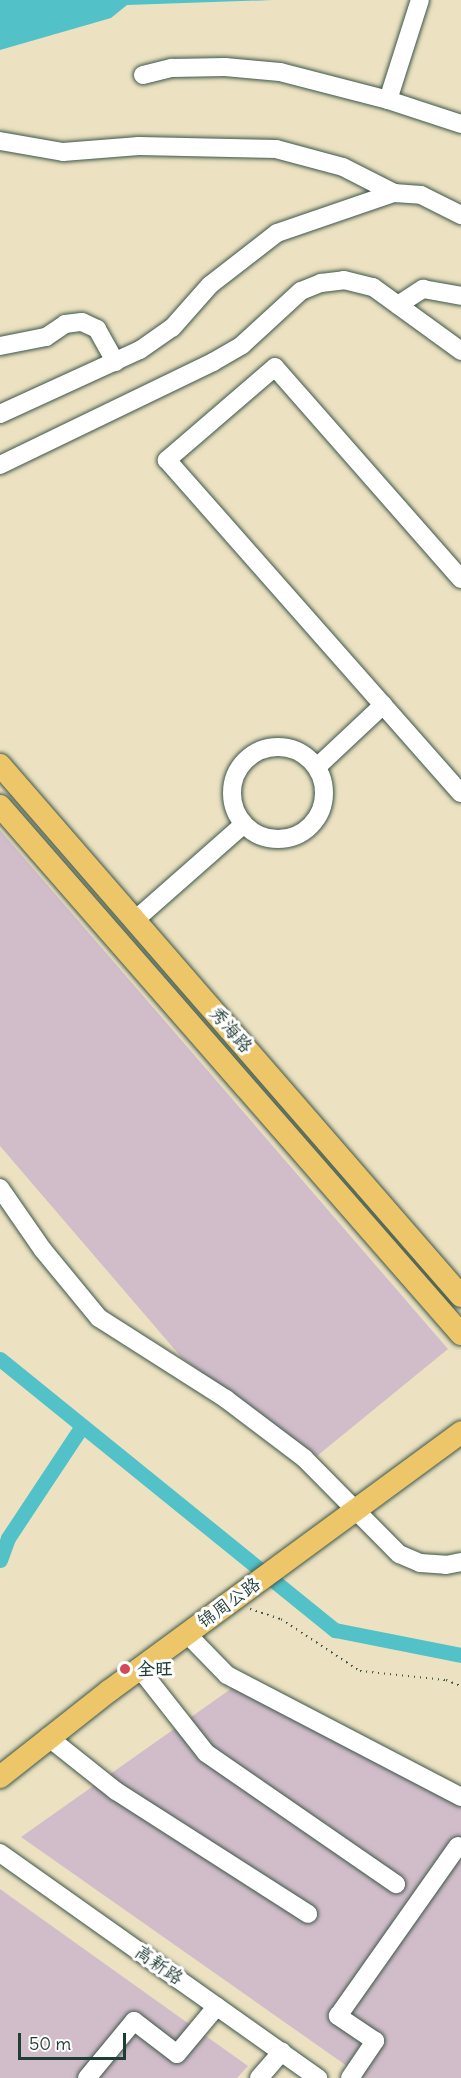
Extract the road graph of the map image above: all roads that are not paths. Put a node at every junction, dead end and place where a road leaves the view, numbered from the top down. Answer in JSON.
{"nodes":[{"id":1,"x":420,"y":0,"type":"edge"},
{"id":2,"x":143,"y":75,"type":"dead end"},
{"id":3,"x":388,"y":100,"type":"junction"},
{"id":4,"x":461,"y":124,"type":"edge"},
{"id":5,"x":0,"y":141,"type":"edge"},
{"id":6,"x":394,"y":193,"type":"junction"},
{"id":7,"x":461,"y":215,"type":"edge"},
{"id":8,"x":461,"y":296,"type":"edge"},
{"id":9,"x":398,"y":305,"type":"junction"},
{"id":10,"x":0,"y":346,"type":"edge"},
{"id":11,"x":461,"y":351,"type":"edge"},
{"id":12,"x":115,"y":362,"type":"junction"},
{"id":13,"x":0,"y":414,"type":"edge"},
{"id":14,"x":0,"y":465,"type":"edge"},
{"id":15,"x":461,"y":579,"type":"edge"},
{"id":16,"x":383,"y":705,"type":"junction"},
{"id":17,"x":0,"y":765,"type":"edge"},
{"id":18,"x":317,"y":767,"type":"junction"},
{"id":19,"x":461,"y":793,"type":"edge"},
{"id":20,"x":0,"y":806,"type":"edge"},
{"id":21,"x":244,"y":824,"type":"junction"},
{"id":22,"x":135,"y":920,"type":"junction"},
{"id":23,"x":178,"y":969,"type":"junction"},
{"id":24,"x":157,"y":987,"type":"junction"},
{"id":25,"x":0,"y":1188,"type":"edge"},
{"id":26,"x":461,"y":1296,"type":"edge"},
{"id":27,"x":461,"y":1335,"type":"edge"},
{"id":28,"x":461,"y":1432,"type":"edge"},
{"id":29,"x":353,"y":1511,"type":"junction"},
{"id":30,"x":461,"y":1562,"type":"edge"},
{"id":31,"x":187,"y":1634,"type":"junction"},
{"id":32,"x":140,"y":1669,"type":"junction"},
{"id":33,"x":48,"y":1737,"type":"junction"},
{"id":34,"x":0,"y":1777,"type":"edge"},
{"id":35,"x":461,"y":1797,"type":"edge"},
{"id":36,"x":458,"y":1846,"type":"dead end"},
{"id":37,"x":0,"y":1853,"type":"edge"},
{"id":38,"x":396,"y":1884,"type":"dead end"},
{"id":39,"x":308,"y":1914,"type":"dead end"},
{"id":40,"x":217,"y":2006,"type":"junction"},
{"id":41,"x":282,"y":2052,"type":"junction"},
{"id":42,"x":87,"y":2078,"type":"edge"},
{"id":43,"x":259,"y":2078,"type":"edge"},
{"id":44,"x":318,"y":2078,"type":"edge"},
{"id":45,"x":350,"y":2078,"type":"edge"}],
"edges":[{"from":1,"to":3,"type":"street"},
{"from":2,"to":3,"type":"street"},
{"from":3,"to":4,"type":"street"},
{"from":5,"to":6,"type":"street"},
{"from":6,"to":7,"type":"street"},
{"from":6,"to":12,"type":"street"},
{"from":8,"to":9,"type":"street"},
{"from":9,"to":11,"type":"street"},
{"from":9,"to":14,"type":"street"},
{"from":10,"to":12,"type":"street"},
{"from":12,"to":13,"type":"street"},
{"from":15,"to":16,"type":"street"},
{"from":16,"to":18,"type":"street"},
{"from":16,"to":19,"type":"street"},
{"from":17,"to":22,"type":"main road","name":"秀海路"},
{"from":18,"to":21,"type":"street"},
{"from":18,"to":21,"type":"street"},
{"from":20,"to":24,"type":"main road","name":"秀海路"},
{"from":21,"to":22,"type":"street"},
{"from":22,"to":23,"type":"main road","name":"秀海路"},
{"from":23,"to":24,"type":"street"},
{"from":23,"to":26,"type":"main road","name":"秀海路"},
{"from":24,"to":27,"type":"main road","name":"秀海路"},
{"from":25,"to":29,"type":"street"},
{"from":28,"to":29,"type":"main road","name":"锦周公路"},
{"from":29,"to":30,"type":"street"},
{"from":29,"to":31,"type":"main road","name":"锦周公路"},
{"from":31,"to":32,"type":"main road","name":"锦周公路"},
{"from":31,"to":35,"type":"street"},
{"from":32,"to":33,"type":"main road","name":"锦周公路"},
{"from":32,"to":38,"type":"street"},
{"from":33,"to":34,"type":"main road","name":"锦周公路"},
{"from":33,"to":39,"type":"street"},
{"from":36,"to":45,"type":"street"},
{"from":37,"to":40,"type":"street","name":"高新路"},
{"from":40,"to":41,"type":"street","name":"高新路"},
{"from":40,"to":42,"type":"street"},
{"from":41,"to":43,"type":"street"},
{"from":41,"to":44,"type":"street","name":"高新路"}]}
